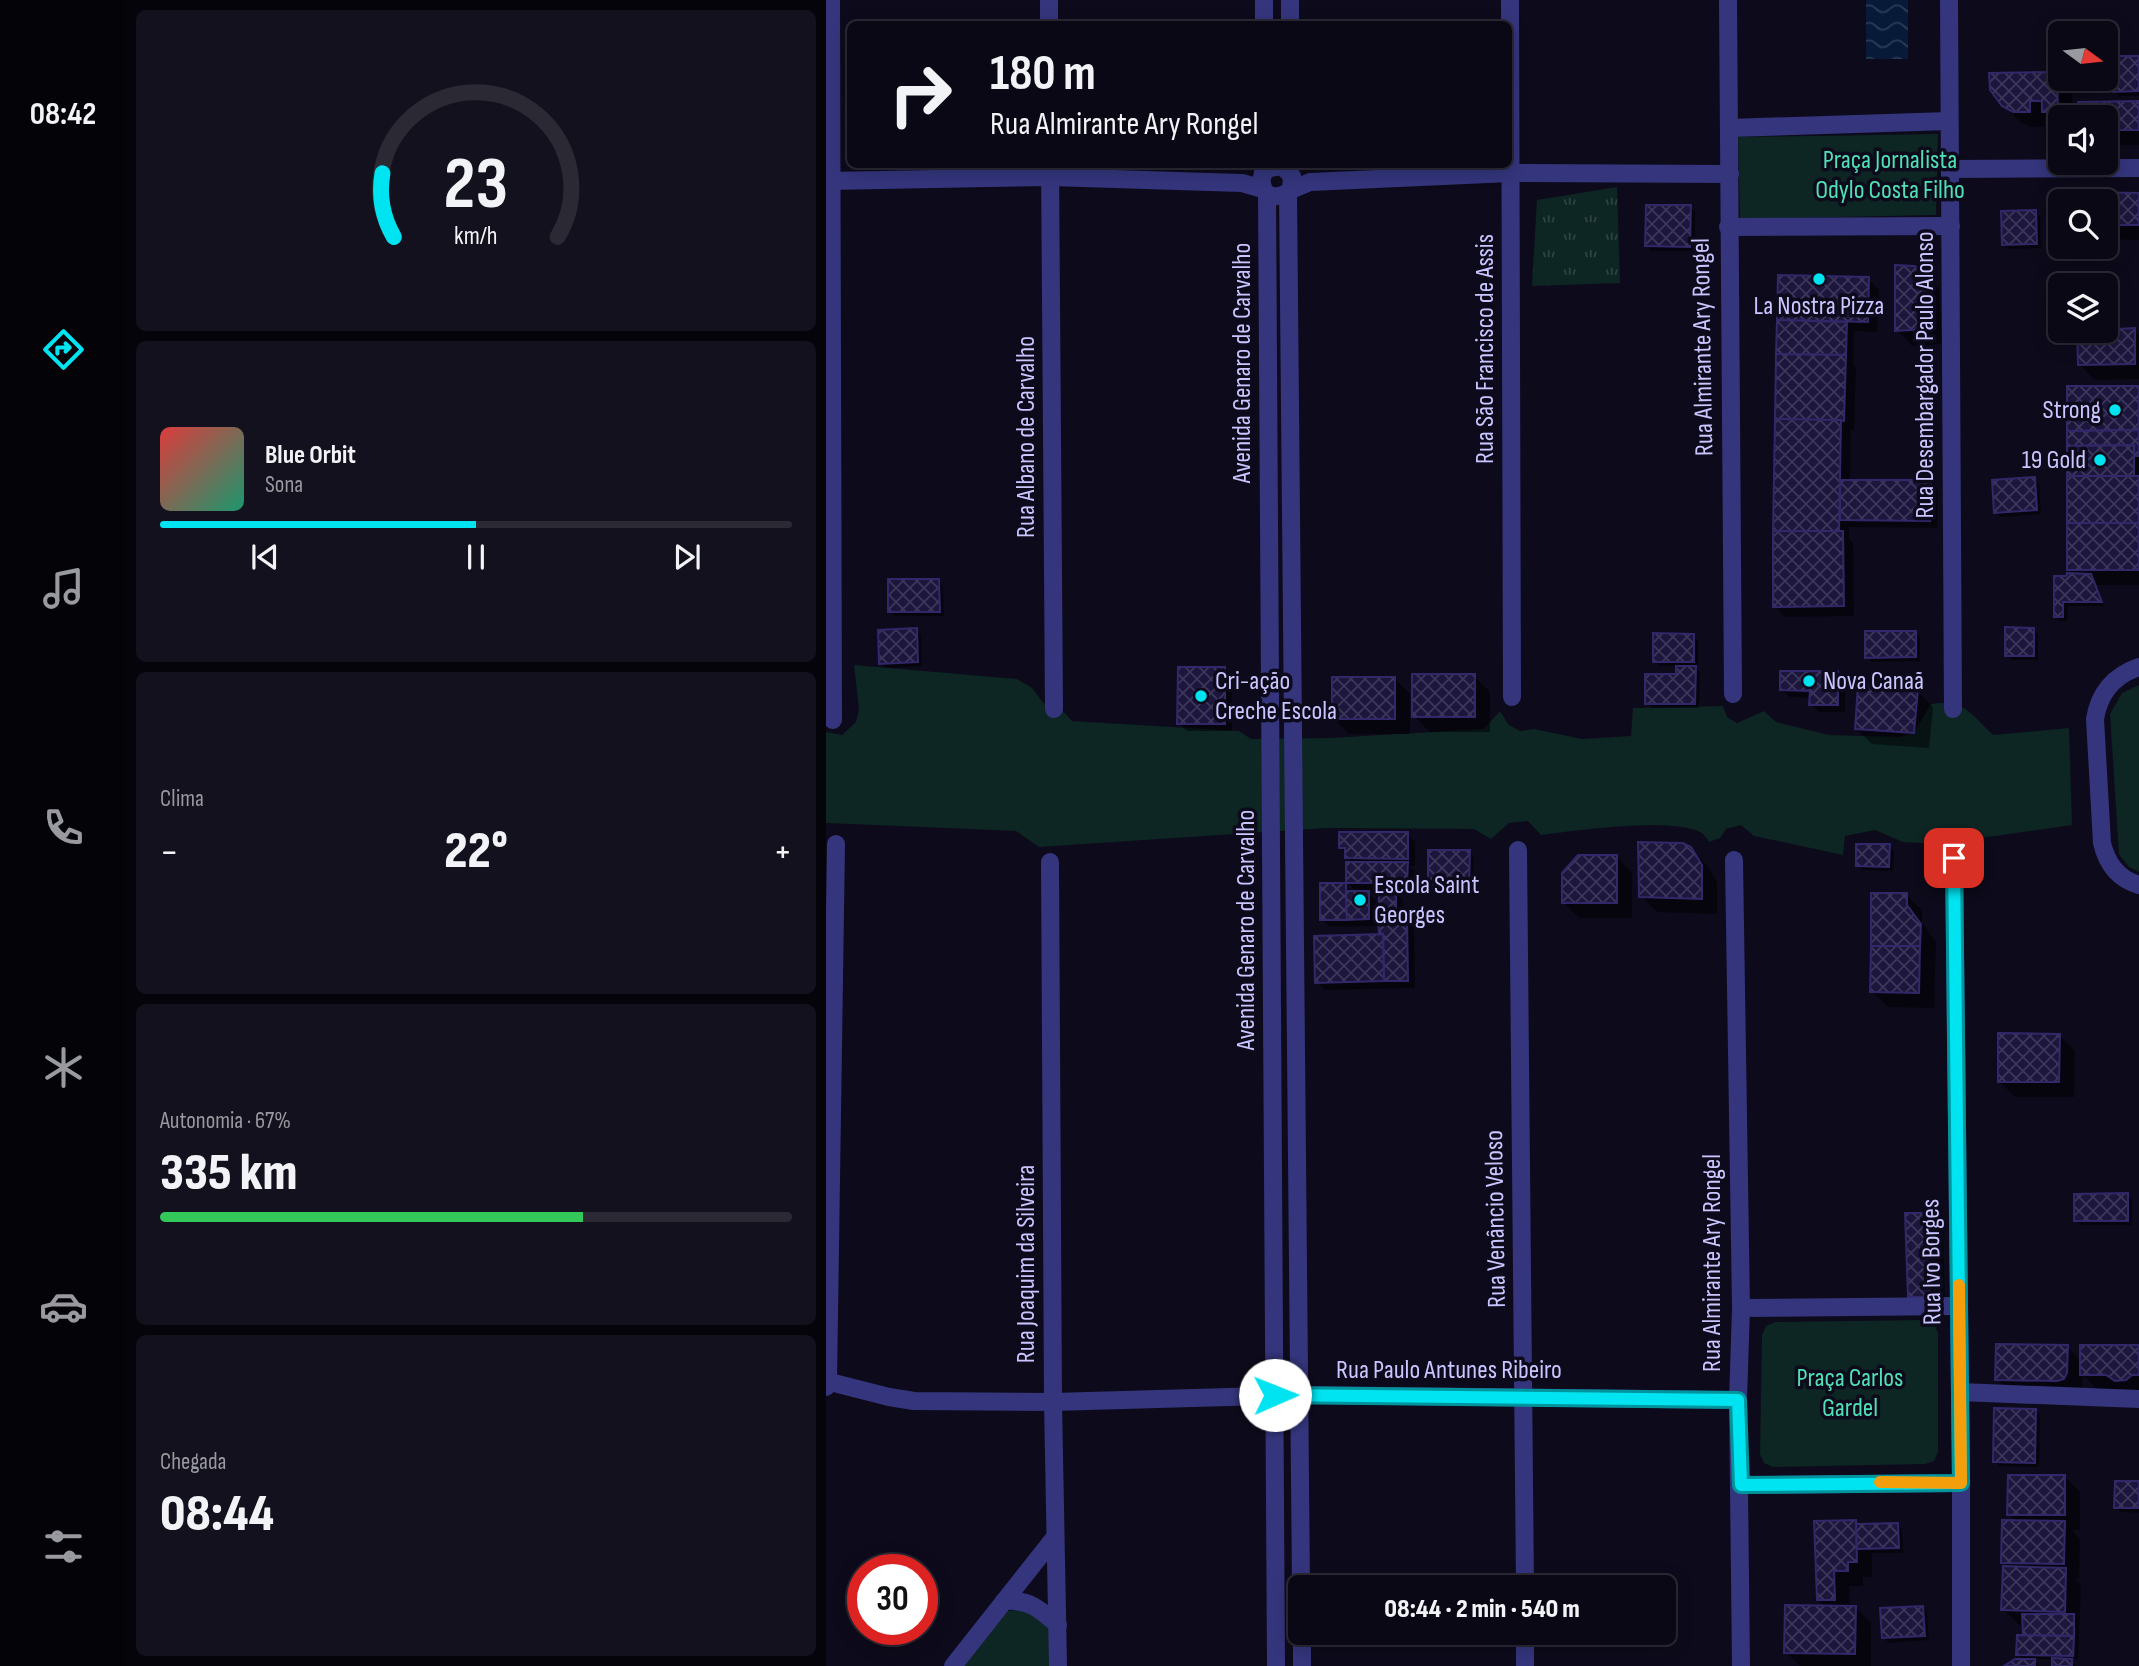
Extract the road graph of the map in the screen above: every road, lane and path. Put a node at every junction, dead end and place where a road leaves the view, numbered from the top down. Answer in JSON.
{"nodes":[{"id":1,"x":831,"y":0,"type":"edge"},
{"id":2,"x":1049,"y":0,"type":"edge"},
{"id":3,"x":1264,"y":0,"type":"edge"},
{"id":4,"x":1290,"y":0,"type":"edge"},
{"id":5,"x":1510,"y":0,"type":"edge"},
{"id":6,"x":1728,"y":0,"type":"edge"},
{"id":7,"x":1949,"y":0,"type":"edge"},
{"id":8,"x":1049,"y":21,"type":"edge"},
{"id":9,"x":1264,"y":21,"type":"edge"},
{"id":10,"x":1290,"y":21,"type":"edge"},
{"id":11,"x":1510,"y":21,"type":"edge"},
{"id":12,"x":1950,"y":121,"type":"junction"},
{"id":13,"x":1728,"y":128,"type":"junction"},
{"id":14,"x":1510,"y":168,"type":"edge"},
{"id":15,"x":1951,"y":169,"type":"junction"},
{"id":16,"x":2139,"y":169,"type":"edge"},
{"id":17,"x":1050,"y":171,"type":"edge"},
{"id":18,"x":1510,"y":173,"type":"junction"},
{"id":19,"x":1730,"y":174,"type":"junction"},
{"id":20,"x":1289,"y":179,"type":"edge"},
{"id":21,"x":1264,"y":180,"type":"edge"},
{"id":22,"x":828,"y":181,"type":"edge"},
{"id":23,"x":1951,"y":226,"type":"junction"},
{"id":24,"x":1728,"y":227,"type":"junction"},
{"id":25,"x":2139,"y":667,"type":"edge"},
{"id":26,"x":1733,"y":694,"type":"dead end"},
{"id":27,"x":1512,"y":697,"type":"dead end"},
{"id":28,"x":1054,"y":709,"type":"dead end"},
{"id":29,"x":1953,"y":709,"type":"dead end"},
{"id":30,"x":833,"y":720,"type":"dead end"},
{"id":31,"x":1294,"y":731,"type":"junction"},
{"id":32,"x":1271,"y":732,"type":"junction"},
{"id":33,"x":1295,"y":826,"type":"junction"},
{"id":34,"x":1271,"y":829,"type":"junction"},
{"id":35,"x":836,"y":845,"type":"dead end"},
{"id":36,"x":1518,"y":850,"type":"dead end"},
{"id":37,"x":1954,"y":858,"type":"dead end"},
{"id":38,"x":1734,"y":860,"type":"dead end"},
{"id":39,"x":1050,"y":862,"type":"dead end"},
{"id":40,"x":2139,"y":885,"type":"edge"},
{"id":41,"x":1959,"y":1306,"type":"junction"},
{"id":42,"x":1741,"y":1308,"type":"junction"},
{"id":43,"x":827,"y":1383,"type":"edge"},
{"id":44,"x":1960,"y":1392,"type":"junction"},
{"id":45,"x":1275,"y":1395,"type":"junction"},
{"id":46,"x":1300,"y":1395,"type":"junction"},
{"id":47,"x":1524,"y":1396,"type":"junction"},
{"id":48,"x":2139,"y":1399,"type":"edge"},
{"id":49,"x":1738,"y":1400,"type":"junction"},
{"id":50,"x":1053,"y":1402,"type":"junction"},
{"id":51,"x":1961,"y":1483,"type":"junction"},
{"id":52,"x":1741,"y":1485,"type":"junction"},
{"id":53,"x":1055,"y":1537,"type":"junction"},
{"id":54,"x":1301,"y":1575,"type":"edge"},
{"id":55,"x":1525,"y":1575,"type":"edge"},
{"id":56,"x":1004,"y":1601,"type":"junction"},
{"id":57,"x":1058,"y":1625,"type":"junction"},
{"id":58,"x":1302,"y":1645,"type":"edge"},
{"id":59,"x":1525,"y":1645,"type":"edge"},
{"id":60,"x":953,"y":1666,"type":"edge"},
{"id":61,"x":1058,"y":1666,"type":"edge"},
{"id":62,"x":1276,"y":1666,"type":"edge"},
{"id":63,"x":1302,"y":1666,"type":"edge"},
{"id":64,"x":1525,"y":1666,"type":"edge"},
{"id":65,"x":1741,"y":1666,"type":"edge"},
{"id":66,"x":1961,"y":1666,"type":"edge"}],
"edges":[{"from":1,"to":22,"type":"street"},
{"from":2,"to":8,"type":"street"},
{"from":3,"to":9,"type":"street"},
{"from":4,"to":10,"type":"street"},
{"from":5,"to":11,"type":"street","name":"Rua São Francisco de Assis"},
{"from":6,"to":13,"type":"street","name":"Rua Almirante Ary Rongel"},
{"from":7,"to":12,"type":"street","name":"Rua Desembargador Paulo Alonso"},
{"from":12,"to":13,"type":"street"},
{"from":12,"to":15,"type":"street","name":"Rua Desembargador Paulo Alonso"},
{"from":13,"to":19,"type":"street","name":"Rua Almirante Ary Rongel"},
{"from":14,"to":18,"type":"street","name":"Rua São Francisco de Assis"},
{"from":15,"to":16,"type":"street"},
{"from":15,"to":23,"type":"street","name":"Rua Desembargador Paulo Alonso"},
{"from":17,"to":21,"type":"street"},
{"from":17,"to":22,"type":"street"},
{"from":17,"to":28,"type":"street","name":"Rua Albano de Carvalho"},
{"from":18,"to":19,"type":"street"},
{"from":18,"to":20,"type":"street"},
{"from":18,"to":27,"type":"street","name":"Rua São Francisco de Assis"},
{"from":19,"to":24,"type":"street","name":"Rua Almirante Ary Rongel"},
{"from":20,"to":21,"type":"street"},
{"from":20,"to":31,"type":"street","name":"Avenida Genaro de Carvalho"},
{"from":21,"to":32,"type":"street","name":"Avenida Genaro de Carvalho"},
{"from":22,"to":30,"type":"street"},
{"from":23,"to":24,"type":"street"},
{"from":23,"to":29,"type":"street","name":"Rua Desembargador Paulo Alonso"},
{"from":24,"to":26,"type":"street","name":"Rua Almirante Ary Rongel"},
{"from":25,"to":40,"type":"street"},
{"from":31,"to":32,"type":"street"},
{"from":31,"to":33,"type":"street","name":"Avenida Genaro de Carvalho"},
{"from":32,"to":34,"type":"street","name":"Avenida Genaro de Carvalho"},
{"from":33,"to":34,"type":"street"},
{"from":33,"to":46,"type":"street","name":"Avenida Genaro de Carvalho"},
{"from":34,"to":45,"type":"street","name":"Avenida Genaro de Carvalho"},
{"from":35,"to":43,"type":"street"},
{"from":36,"to":47,"type":"street","name":"Rua Venâncio Veloso"},
{"from":37,"to":41,"type":"street","name":"Rua Ivo Borges"},
{"from":38,"to":42,"type":"street","name":"Rua Almirante Ary Rongel"},
{"from":39,"to":50,"type":"street","name":"Rua Joaquim da Silveira"},
{"from":41,"to":42,"type":"street"},
{"from":41,"to":44,"type":"street","name":"Rua Ivo Borges"},
{"from":42,"to":49,"type":"street","name":"Rua Almirante Ary Rongel"},
{"from":43,"to":50,"type":"street","name":"Rua Paulo Antunes Ribeiro"},
{"from":44,"to":48,"type":"street"},
{"from":44,"to":51,"type":"street","name":"Rua Ivo Borges"},
{"from":45,"to":46,"type":"street","name":"Rua Paulo Antunes Ribeiro"},
{"from":45,"to":50,"type":"street","name":"Rua Paulo Antunes Ribeiro"},
{"from":45,"to":62,"type":"street","name":"Avenida Genaro de Carvalho"},
{"from":46,"to":47,"type":"street","name":"Rua Paulo Antunes Ribeiro"},
{"from":46,"to":54,"type":"street","name":"Avenida Genaro de Carvalho"},
{"from":47,"to":49,"type":"street","name":"Rua Paulo Antunes Ribeiro"},
{"from":47,"to":55,"type":"street","name":"Rua Venâncio Veloso"},
{"from":49,"to":52,"type":"street","name":"Rua Almirante Ary Rongel"},
{"from":50,"to":53,"type":"street","name":"Rua Joaquim da Silveira"},
{"from":51,"to":52,"type":"street"},
{"from":51,"to":66,"type":"street","name":"Rua Ivo Borges"},
{"from":52,"to":65,"type":"street","name":"Rua Almirante Ary Rongel"},
{"from":53,"to":56,"type":"street"},
{"from":53,"to":57,"type":"street","name":"Rua Joaquim da Silveira"},
{"from":56,"to":57,"type":"street"},
{"from":56,"to":60,"type":"street"},
{"from":57,"to":61,"type":"street","name":"Rua Joaquim da Silveira"},
{"from":58,"to":63,"type":"street"},
{"from":59,"to":64,"type":"street"}]}
